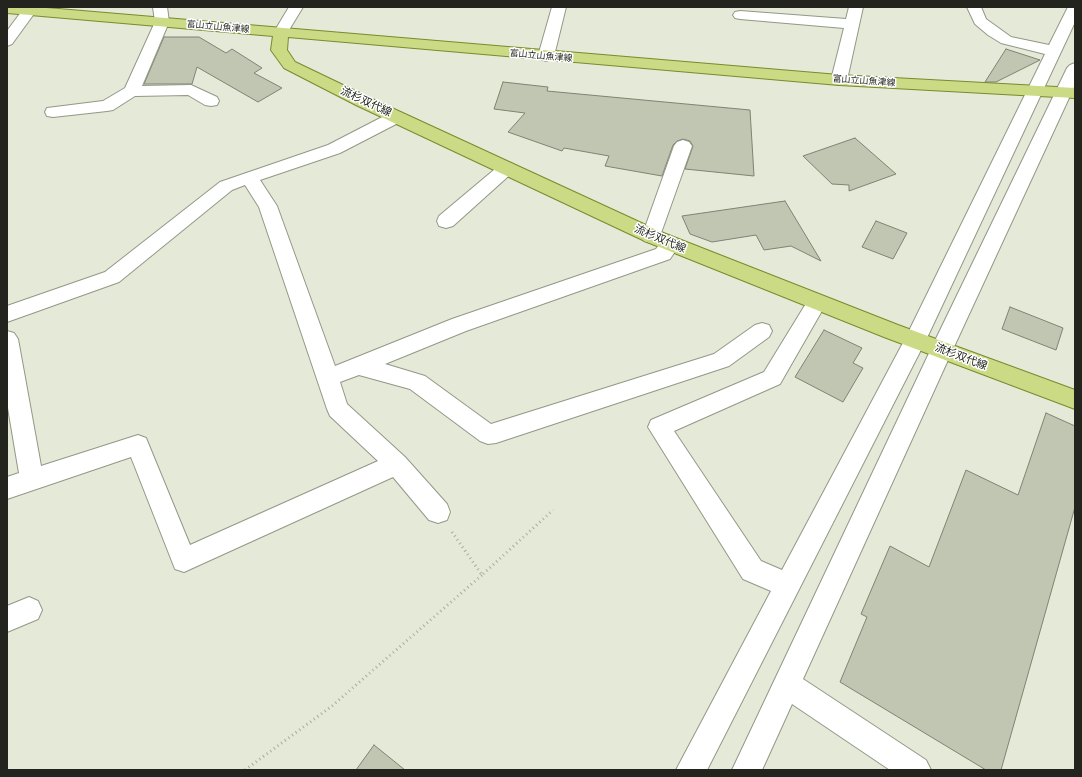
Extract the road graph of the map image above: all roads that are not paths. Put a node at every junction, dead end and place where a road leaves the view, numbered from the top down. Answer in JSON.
{"nodes":[{"id":1,"x":296,"y":7,"type":"edge"},
{"id":2,"x":559,"y":7,"type":"edge"},
{"id":3,"x":856,"y":7,"type":"edge"},
{"id":4,"x":974,"y":7,"type":"edge"},
{"id":5,"x":1075,"y":7,"type":"edge"},
{"id":6,"x":7,"y":9,"type":"edge"},
{"id":7,"x":29,"y":11,"type":"junction"},
{"id":8,"x":161,"y":14,"type":"edge"},
{"id":9,"x":740,"y":15,"type":"dead end"},
{"id":10,"x":852,"y":24,"type":"junction"},
{"id":11,"x":281,"y":32,"type":"junction"},
{"id":12,"x":7,"y":41,"type":"edge"},
{"id":13,"x":1053,"y":51,"type":"junction"},
{"id":14,"x":546,"y":56,"type":"junction"},
{"id":15,"x":1075,"y":68,"type":"edge"},
{"id":16,"x":838,"y":80,"type":"junction"},
{"id":17,"x":132,"y":91,"type":"junction"},
{"id":18,"x":1035,"y":92,"type":"junction"},
{"id":19,"x":1069,"y":93,"type":"edge"},
{"id":20,"x":211,"y":101,"type":"dead end"},
{"id":21,"x":53,"y":112,"type":"dead end"},
{"id":22,"x":396,"y":117,"type":"junction"},
{"id":23,"x":683,"y":146,"type":"dead end"},
{"id":24,"x":507,"y":168,"type":"junction"},
{"id":25,"x":249,"y":177,"type":"junction"},
{"id":26,"x":446,"y":221,"type":"dead end"},
{"id":27,"x":651,"y":236,"type":"junction"},
{"id":28,"x":670,"y":244,"type":"junction"},
{"id":29,"x":817,"y":302,"type":"junction"},
{"id":30,"x":7,"y":314,"type":"edge"},
{"id":31,"x":762,"y":331,"type":"dead end"},
{"id":32,"x":7,"y":338,"type":"edge"},
{"id":33,"x":915,"y":340,"type":"junction"},
{"id":34,"x":942,"y":349,"type":"junction"},
{"id":35,"x":359,"y":366,"type":"junction"},
{"id":36,"x":328,"y":378,"type":"junction"},
{"id":37,"x":1075,"y":400,"type":"edge"},
{"id":38,"x":397,"y":464,"type":"junction"},
{"id":39,"x":32,"y":480,"type":"junction"},
{"id":40,"x":7,"y":488,"type":"edge"},
{"id":41,"x":438,"y":512,"type":"road end"},
{"id":42,"x":788,"y":586,"type":"junction"},
{"id":43,"x":788,"y":685,"type":"junction"},
{"id":44,"x":691,"y":770,"type":"edge"},
{"id":45,"x":747,"y":770,"type":"edge"},
{"id":46,"x":916,"y":770,"type":"edge"}],
"edges":[{"from":1,"to":11,"type":"street"},
{"from":2,"to":14,"type":"street"},
{"from":3,"to":10,"type":"street"},
{"from":4,"to":13,"type":"street"},
{"from":5,"to":13,"type":"street"},
{"from":6,"to":7,"type":"main road","name":"富山立山魚津線"},
{"from":7,"to":8,"type":"main road","name":"富山立山魚津線"},
{"from":7,"to":12,"type":"street"},
{"from":8,"to":11,"type":"main road","name":"富山立山魚津線"},
{"from":8,"to":17,"type":"street"},
{"from":9,"to":10,"type":"street"},
{"from":10,"to":16,"type":"street"},
{"from":11,"to":14,"type":"main road","name":"富山立山魚津線"},
{"from":11,"to":22,"type":"main road","name":"流杉双代線"},
{"from":13,"to":18,"type":"street"},
{"from":14,"to":16,"type":"main road","name":"富山立山魚津線"},
{"from":15,"to":19,"type":"street"},
{"from":16,"to":18,"type":"main road","name":"富山立山魚津線"},
{"from":17,"to":20,"type":"street"},
{"from":17,"to":21,"type":"street"},
{"from":18,"to":19,"type":"main road","name":"富山立山魚津線"},
{"from":18,"to":33,"type":"street"},
{"from":19,"to":34,"type":"street"},
{"from":22,"to":24,"type":"main road","name":"流杉双代線"},
{"from":22,"to":25,"type":"street"},
{"from":23,"to":27,"type":"street"},
{"from":24,"to":26,"type":"street"},
{"from":24,"to":27,"type":"main road","name":"流杉双代線"},
{"from":25,"to":30,"type":"street"},
{"from":25,"to":36,"type":"street"},
{"from":27,"to":28,"type":"main road","name":"流杉双代線"},
{"from":28,"to":29,"type":"main road","name":"流杉双代線"},
{"from":28,"to":35,"type":"street"},
{"from":29,"to":33,"type":"main road","name":"流杉双代線"},
{"from":29,"to":42,"type":"street"},
{"from":31,"to":35,"type":"street"},
{"from":32,"to":39,"type":"street"},
{"from":33,"to":34,"type":"main road","name":"流杉双代線"},
{"from":33,"to":42,"type":"street"},
{"from":34,"to":37,"type":"main road","name":"流杉双代線"},
{"from":34,"to":43,"type":"street"},
{"from":35,"to":36,"type":"street"},
{"from":36,"to":38,"type":"street"},
{"from":38,"to":39,"type":"street"},
{"from":38,"to":41,"type":"street"},
{"from":39,"to":40,"type":"street"},
{"from":42,"to":44,"type":"street"},
{"from":43,"to":45,"type":"street"},
{"from":43,"to":46,"type":"street"}]}
